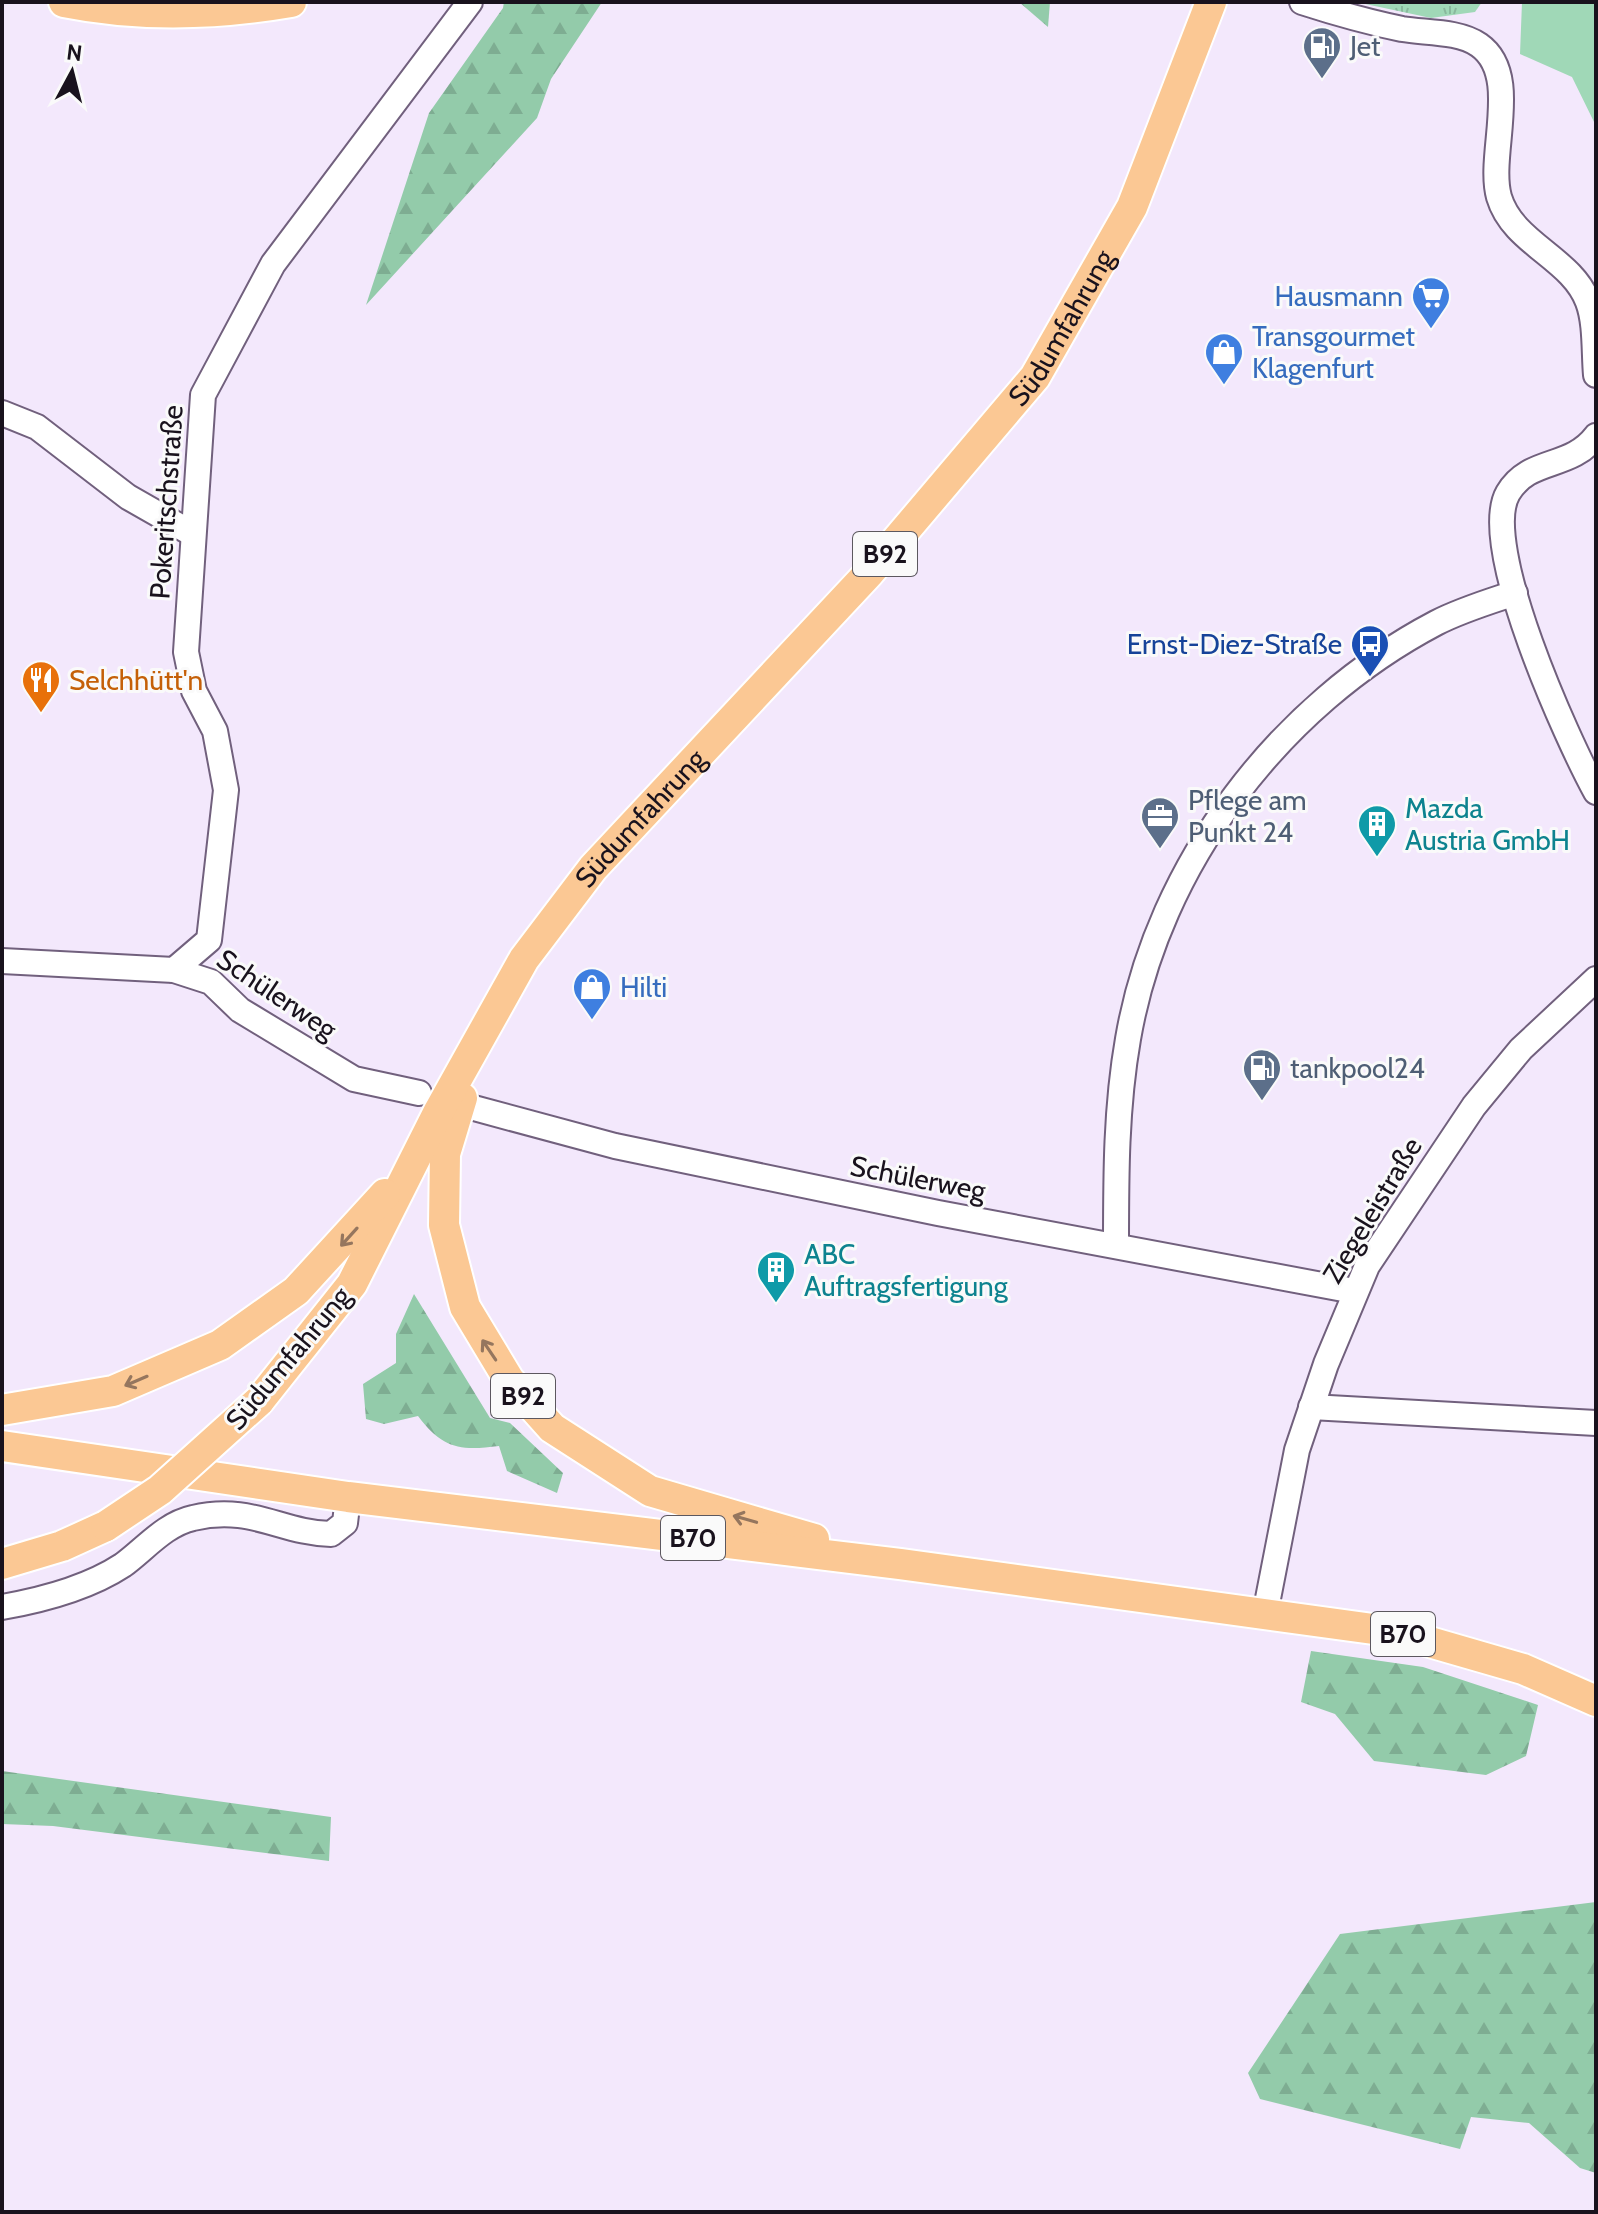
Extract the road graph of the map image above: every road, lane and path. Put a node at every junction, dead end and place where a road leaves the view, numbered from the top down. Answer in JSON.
{"nodes":[{"id":1,"x":64,"y":2,"type":"edge"},
{"id":2,"x":291,"y":2,"type":"edge"},
{"id":3,"x":470,"y":2,"type":"edge"},
{"id":4,"x":1211,"y":2,"type":"edge"},
{"id":5,"x":1302,"y":2,"type":"edge"},
{"id":6,"x":1596,"y":375,"type":"edge"},
{"id":7,"x":2,"y":413,"type":"edge"},
{"id":8,"x":1596,"y":436,"type":"edge"},
{"id":9,"x":193,"y":534,"type":"junction"},
{"id":10,"x":1515,"y":593,"type":"junction"},
{"id":11,"x":1596,"y":792,"type":"edge"},
{"id":12,"x":209,"y":940,"type":"junction"},
{"id":13,"x":2,"y":961,"type":"edge"},
{"id":14,"x":174,"y":970,"type":"junction"},
{"id":15,"x":1596,"y":979,"type":"edge"},
{"id":16,"x":211,"y":982,"type":"junction"},
{"id":17,"x":499,"y":1005,"type":"junction"},
{"id":18,"x":419,"y":1093,"type":"dead end"},
{"id":19,"x":474,"y":1108,"type":"dead end"},
{"id":20,"x":417,"y":1156,"type":"junction"},
{"id":21,"x":1116,"y":1245,"type":"junction"},
{"id":22,"x":1354,"y":1291,"type":"junction"},
{"id":23,"x":1311,"y":1407,"type":"junction"},
{"id":24,"x":2,"y":1410,"type":"edge"},
{"id":25,"x":1596,"y":1423,"type":"edge"},
{"id":26,"x":2,"y":1446,"type":"edge"},
{"id":27,"x":348,"y":1497,"type":"junction"},
{"id":28,"x":2,"y":1564,"type":"edge"},
{"id":29,"x":900,"y":1564,"type":"junction"},
{"id":30,"x":2,"y":1607,"type":"edge"},
{"id":31,"x":1265,"y":1614,"type":"junction"},
{"id":32,"x":1596,"y":1701,"type":"edge"}],
"edges":[{"from":1,"to":2,"type":"main road"},
{"from":3,"to":9,"type":"street","name":"Pokeritschstraße"},
{"from":4,"to":17,"type":"main road","name":"Südumfahrung","number":"B92"},
{"from":5,"to":6,"type":"street"},
{"from":7,"to":9,"type":"street"},
{"from":8,"to":10,"type":"street"},
{"from":9,"to":12,"type":"street","name":"Pokeritschstraße"},
{"from":10,"to":11,"type":"street"},
{"from":10,"to":21,"type":"street"},
{"from":12,"to":14,"type":"street"},
{"from":12,"to":16,"type":"street","name":"Pokeritschstraße"},
{"from":13,"to":14,"type":"street","name":"Schülerweg"},
{"from":14,"to":16,"type":"street","name":"Schülerweg"},
{"from":15,"to":22,"type":"street","name":"Ziegeleistraße"},
{"from":16,"to":18,"type":"street","name":"Schülerweg"},
{"from":17,"to":20,"type":"main road","name":"Südumfahrung","number":"B92"},
{"from":29,"to":17,"type":"main road","number":"B92","one_way":true},
{"from":19,"to":21,"type":"street","name":"Schülerweg"},
{"from":20,"to":24,"type":"main road","number":"B92","one_way":true},
{"from":20,"to":28,"type":"main road","name":"Südumfahrung","number":"B92","bridge":true},
{"from":21,"to":22,"type":"street","name":"Schülerweg"},
{"from":22,"to":23,"type":"street","name":"Ziegeleistraße"},
{"from":23,"to":25,"type":"street"},
{"from":23,"to":31,"type":"street","name":"Ziegeleistraße"},
{"from":26,"to":27,"type":"main road","number":"B70"},
{"from":27,"to":29,"type":"main road","number":"B70"},
{"from":27,"to":30,"type":"street"},
{"from":29,"to":31,"type":"main road","number":"B70"},
{"from":31,"to":32,"type":"main road","number":"B70"}]}
